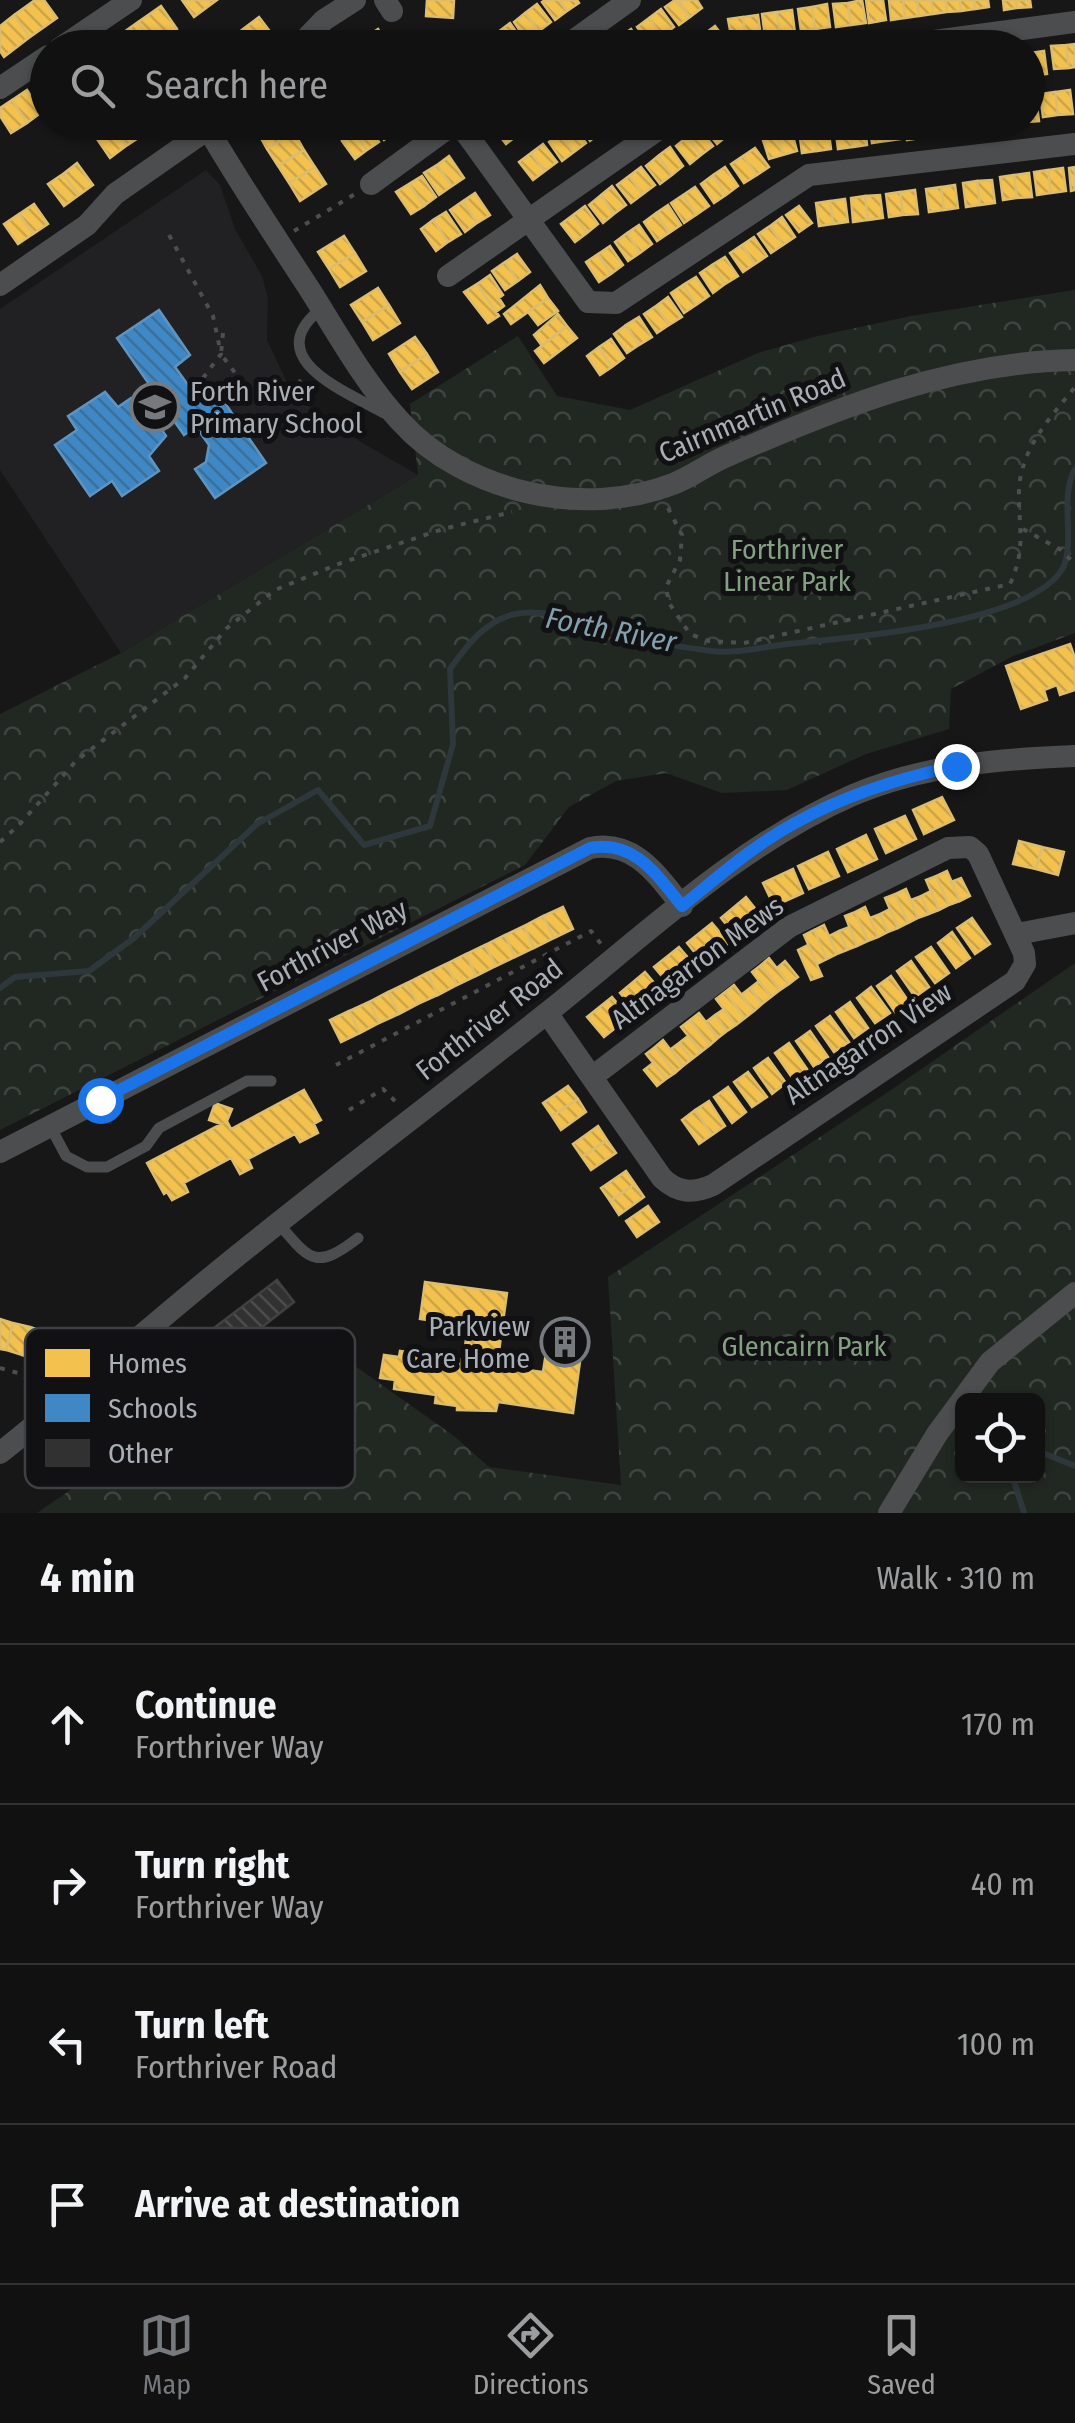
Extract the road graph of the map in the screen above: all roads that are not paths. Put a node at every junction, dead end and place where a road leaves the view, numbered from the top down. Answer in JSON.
{"nodes":[{"id":1,"x":130,"y":0,"type":"edge"},
{"id":2,"x":309,"y":0,"type":"edge"},
{"id":3,"x":355,"y":0,"type":"edge"},
{"id":4,"x":630,"y":0,"type":"edge"},
{"id":5,"x":324,"y":20,"type":"junction"},
{"id":6,"x":1075,"y":22,"type":"edge"},
{"id":7,"x":86,"y":30,"type":"edge"},
{"id":8,"x":314,"y":30,"type":"edge"},
{"id":9,"x":588,"y":30,"type":"edge"},
{"id":10,"x":1016,"y":30,"type":"edge"},
{"id":11,"x":30,"y":68,"type":"edge"},
{"id":12,"x":0,"y":88,"type":"edge"},
{"id":13,"x":193,"y":140,"type":"edge"},
{"id":14,"x":221,"y":140,"type":"edge"},
{"id":15,"x":432,"y":140,"type":"edge"},
{"id":16,"x":470,"y":140,"type":"edge"},
{"id":17,"x":643,"y":140,"type":"edge"},
{"id":18,"x":1075,"y":144,"type":"edge"},
{"id":19,"x":372,"y":184,"type":"road end"},
{"id":20,"x":529,"y":220,"type":"junction"},
{"id":21,"x":448,"y":276,"type":"dead end"},
{"id":22,"x":0,"y":284,"type":"edge"},
{"id":23,"x":322,"y":308,"type":"junction"},
{"id":24,"x":1075,"y":360,"type":"edge"},
{"id":25,"x":400,"y":422,"type":"junction"},
{"id":26,"x":1075,"y":756,"type":"edge"},
{"id":27,"x":682,"y":906,"type":"junction"},
{"id":28,"x":1075,"y":922,"type":"edge"},
{"id":29,"x":1016,"y":934,"type":"junction"},
{"id":30,"x":546,"y":1013,"type":"junction"},
{"id":31,"x":592,"y":1077,"type":"junction"},
{"id":32,"x":271,"y":1081,"type":"dead end"},
{"id":33,"x":50,"y":1126,"type":"junction"},
{"id":34,"x":0,"y":1152,"type":"edge"},
{"id":35,"x":278,"y":1222,"type":"junction"},
{"id":36,"x":358,"y":1238,"type":"dead end"},
{"id":37,"x":1075,"y":1293,"type":"edge"},
{"id":38,"x":151,"y":1328,"type":"edge"},
{"id":39,"x":25,"y":1432,"type":"edge"},
{"id":40,"x":0,"y":1453,"type":"edge"},
{"id":41,"x":889,"y":1513,"type":"edge"}],
"edges":[{"from":1,"to":7,"type":"street"},
{"from":2,"to":5,"type":"street"},
{"from":3,"to":5,"type":"street"},
{"from":4,"to":9,"type":"street"},
{"from":5,"to":8,"type":"street"},
{"from":6,"to":10,"type":"street"},
{"from":11,"to":12,"type":"street"},
{"from":13,"to":22,"type":"street"},
{"from":14,"to":23,"type":"street","name":"Cairnmartin Road"},
{"from":15,"to":19,"type":"street"},
{"from":16,"to":20,"type":"street"},
{"from":17,"to":20,"type":"street"},
{"from":18,"to":20,"type":"street"},
{"from":20,"to":21,"type":"street"},
{"from":23,"to":25,"type":"street","name":"Cairnmartin Road"},
{"from":23,"to":25,"type":"lane"},
{"from":24,"to":25,"type":"street","name":"Cairnmartin Road"},
{"from":26,"to":27,"type":"street","name":"Forthriver Road"},
{"from":27,"to":30,"type":"street","name":"Forthriver Road"},
{"from":27,"to":33,"type":"street","name":"Forthriver Way"},
{"from":28,"to":29,"type":"street"},
{"from":29,"to":31,"type":"street","name":"Altnagarron Mews"},
{"from":29,"to":31,"type":"street","name":"Altnagarron View"},
{"from":30,"to":31,"type":"street"},
{"from":30,"to":35,"type":"street","name":"Forthriver Road"},
{"from":32,"to":33,"type":"lane"},
{"from":33,"to":34,"type":"street","name":"Forthriver Way"},
{"from":35,"to":36,"type":"lane"},
{"from":35,"to":38,"type":"street","name":"Forthriver Road"},
{"from":37,"to":41,"type":"street"},
{"from":39,"to":40,"type":"street","name":"Forthriver Road"}]}
